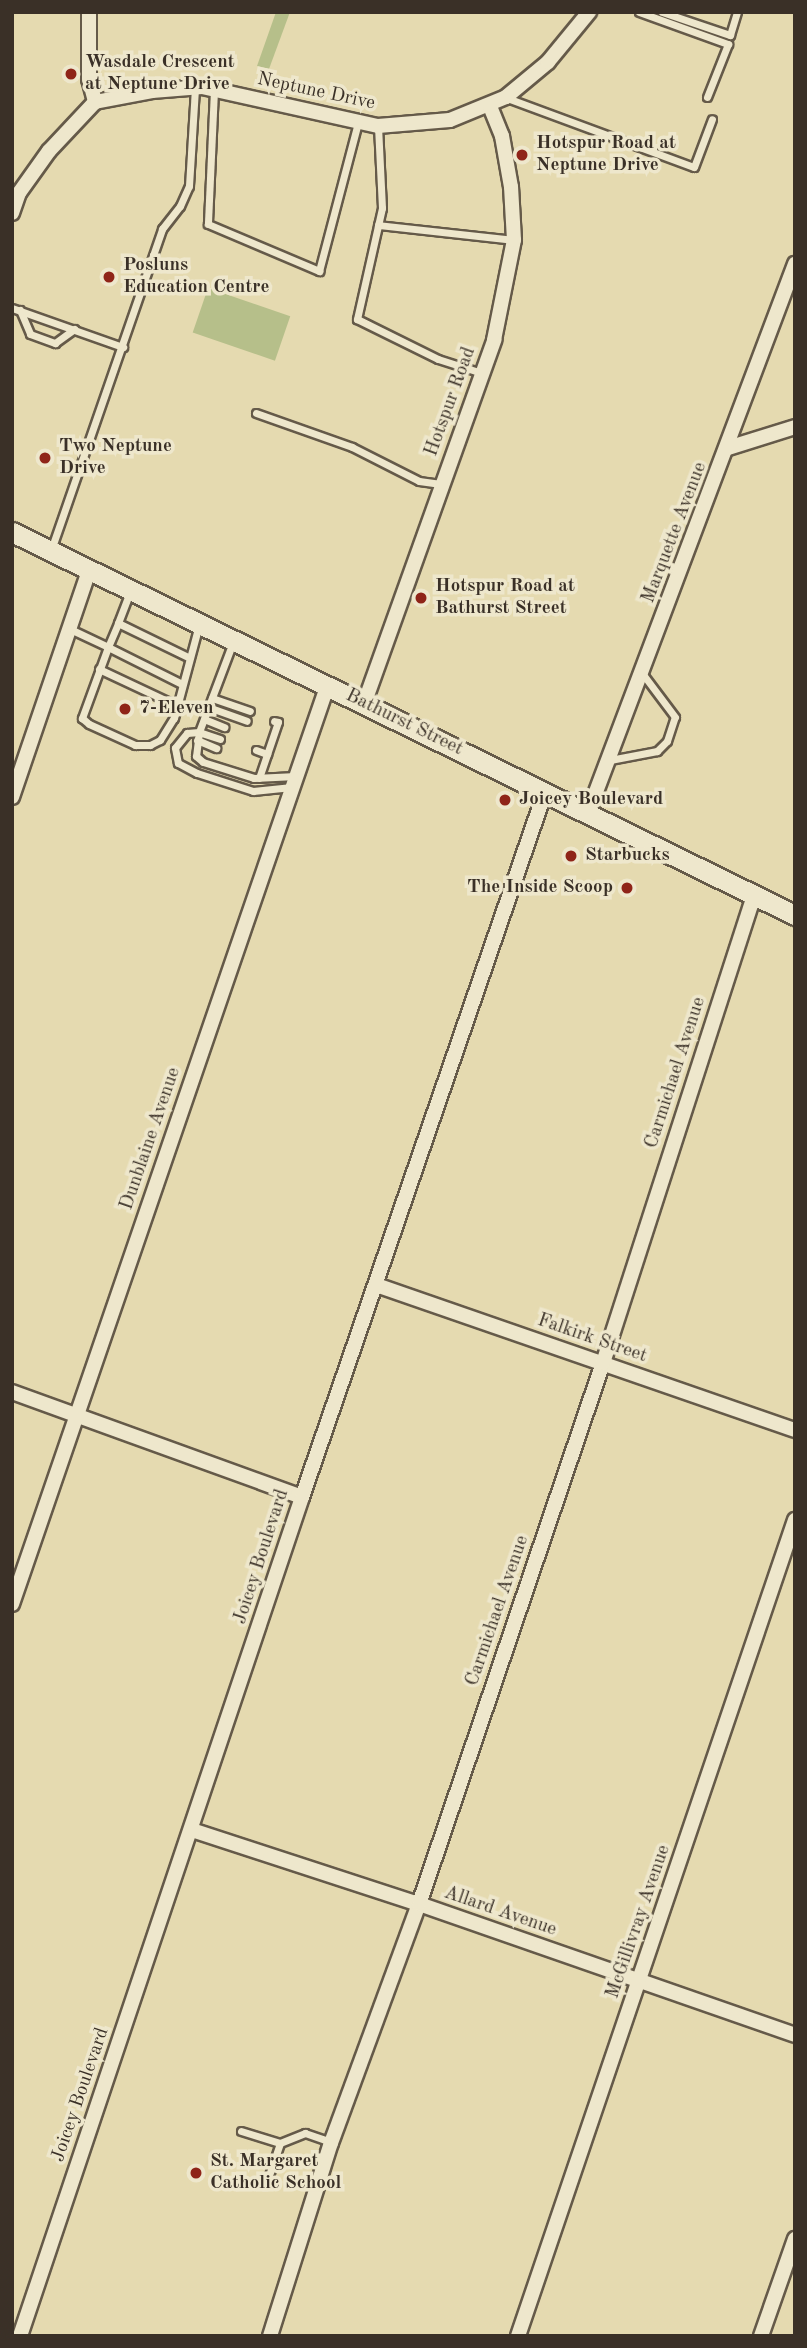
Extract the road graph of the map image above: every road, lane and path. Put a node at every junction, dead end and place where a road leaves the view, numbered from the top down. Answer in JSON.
{"nodes":[{"id":1,"x":89,"y":12,"type":"edge"},
{"id":2,"x":589,"y":12,"type":"edge"},
{"id":3,"x":639,"y":12,"type":"edge"},
{"id":4,"x":662,"y":12,"type":"edge"},
{"id":5,"x":737,"y":12,"type":"edge"},
{"id":6,"x":195,"y":88,"type":"junction"},
{"id":7,"x":214,"y":90,"type":"junction"},
{"id":8,"x":506,"y":97,"type":"junction"},
{"id":9,"x":707,"y":97,"type":"dead end"},
{"id":10,"x":94,"y":102,"type":"junction"},
{"id":11,"x":490,"y":106,"type":"junction"},
{"id":12,"x":712,"y":119,"type":"dead end"},
{"id":13,"x":358,"y":121,"type":"junction"},
{"id":14,"x":378,"y":126,"type":"junction"},
{"id":15,"x":12,"y":213,"type":"edge"},
{"id":16,"x":378,"y":225,"type":"junction"},
{"id":17,"x":514,"y":240,"type":"junction"},
{"id":18,"x":795,"y":264,"type":"edge"},
{"id":19,"x":16,"y":309,"type":"edge"},
{"id":20,"x":74,"y":330,"type":"junction"},
{"id":21,"x":123,"y":346,"type":"junction"},
{"id":22,"x":482,"y":373,"type":"junction"},
{"id":23,"x":256,"y":412,"type":"dead end"},
{"id":24,"x":795,"y":427,"type":"edge"},
{"id":25,"x":728,"y":448,"type":"junction"},
{"id":26,"x":441,"y":484,"type":"junction"},
{"id":27,"x":12,"y":532,"type":"edge"},
{"id":28,"x":51,"y":551,"type":"junction"},
{"id":29,"x":89,"y":571,"type":"junction"},
{"id":30,"x":130,"y":591,"type":"junction"},
{"id":31,"x":118,"y":623,"type":"junction"},
{"id":32,"x":200,"y":624,"type":"junction"},
{"id":33,"x":70,"y":629,"type":"junction"},
{"id":34,"x":233,"y":641,"type":"junction"},
{"id":35,"x":108,"y":647,"type":"junction"},
{"id":36,"x":188,"y":657,"type":"junction"},
{"id":37,"x":99,"y":669,"type":"junction"},
{"id":38,"x":642,"y":673,"type":"junction"},
{"id":39,"x":182,"y":684,"type":"junction"},
{"id":40,"x":327,"y":687,"type":"junction"},
{"id":41,"x":212,"y":698,"type":"junction"},
{"id":42,"x":364,"y":704,"type":"junction"},
{"id":43,"x":176,"y":705,"type":"junction"},
{"id":44,"x":208,"y":708,"type":"junction"},
{"id":45,"x":250,"y":711,"type":"dead end"},
{"id":46,"x":204,"y":719,"type":"junction"},
{"id":47,"x":247,"y":721,"type":"dead end"},
{"id":48,"x":274,"y":721,"type":"dead end"},
{"id":49,"x":224,"y":727,"type":"dead end"},
{"id":50,"x":198,"y":736,"type":"junction"},
{"id":51,"x":220,"y":739,"type":"dead end"},
{"id":52,"x":260,"y":740,"type":"dead end"},
{"id":53,"x":270,"y":744,"type":"junction"},
{"id":54,"x":216,"y":747,"type":"dead end"},
{"id":55,"x":256,"y":750,"type":"dead end"},
{"id":56,"x":267,"y":754,"type":"junction"},
{"id":57,"x":610,"y":760,"type":"junction"},
{"id":58,"x":253,"y":761,"type":"dead end"},
{"id":59,"x":263,"y":765,"type":"junction"},
{"id":60,"x":259,"y":778,"type":"junction"},
{"id":61,"x":294,"y":781,"type":"junction"},
{"id":62,"x":545,"y":792,"type":"junction"},
{"id":63,"x":12,"y":797,"type":"edge"},
{"id":64,"x":588,"y":813,"type":"junction"},
{"id":65,"x":754,"y":896,"type":"junction"},
{"id":66,"x":795,"y":915,"type":"edge"},
{"id":67,"x":376,"y":1285,"type":"junction"},
{"id":68,"x":603,"y":1363,"type":"junction"},
{"id":69,"x":12,"y":1392,"type":"edge"},
{"id":70,"x":78,"y":1415,"type":"junction"},
{"id":71,"x":795,"y":1430,"type":"edge"},
{"id":72,"x":302,"y":1497,"type":"junction"},
{"id":73,"x":795,"y":1520,"type":"edge"},
{"id":74,"x":12,"y":1604,"type":"edge"},
{"id":75,"x":192,"y":1830,"type":"junction"},
{"id":76,"x":419,"y":1904,"type":"junction"},
{"id":77,"x":639,"y":1981,"type":"junction"},
{"id":78,"x":795,"y":2035,"type":"edge"},
{"id":79,"x":241,"y":2131,"type":"dead end"},
{"id":80,"x":280,"y":2143,"type":"junction"},
{"id":81,"x":331,"y":2143,"type":"junction"},
{"id":82,"x":266,"y":2184,"type":"dead end"},
{"id":83,"x":795,"y":2239,"type":"edge"},
{"id":84,"x":20,"y":2336,"type":"edge"},
{"id":85,"x":270,"y":2336,"type":"edge"},
{"id":86,"x":518,"y":2336,"type":"edge"},
{"id":87,"x":761,"y":2336,"type":"edge"}],
"edges":[{"from":1,"to":10,"type":"street"},
{"from":2,"to":8,"type":"street","name":"Neptune Drive"},
{"from":3,"to":9,"type":"lane"},
{"from":4,"to":5,"type":"lane"},
{"from":6,"to":7,"type":"street","name":"Neptune Drive"},
{"from":6,"to":10,"type":"street","name":"Neptune Drive"},
{"from":6,"to":21,"type":"lane"},
{"from":7,"to":13,"type":"street","name":"Neptune Drive"},
{"from":7,"to":13,"type":"lane"},
{"from":8,"to":11,"type":"street","name":"Neptune Drive"},
{"from":8,"to":12,"type":"lane"},
{"from":10,"to":15,"type":"street"},
{"from":11,"to":14,"type":"street","name":"Neptune Drive"},
{"from":11,"to":17,"type":"street","name":"Hotspur Road"},
{"from":13,"to":14,"type":"street","name":"Neptune Drive"},
{"from":14,"to":16,"type":"lane"},
{"from":16,"to":17,"type":"lane"},
{"from":16,"to":22,"type":"lane"},
{"from":17,"to":22,"type":"street","name":"Hotspur Road"},
{"from":18,"to":25,"type":"street","name":"Marquette Avenue"},
{"from":19,"to":20,"type":"lane"},
{"from":19,"to":20,"type":"lane"},
{"from":20,"to":21,"type":"lane"},
{"from":21,"to":28,"type":"lane"},
{"from":22,"to":26,"type":"street","name":"Hotspur Road"},
{"from":23,"to":26,"type":"lane"},
{"from":24,"to":25,"type":"street"},
{"from":25,"to":38,"type":"street","name":"Marquette Avenue"},
{"from":26,"to":42,"type":"street","name":"Hotspur Road"},
{"from":27,"to":28,"type":"main road","name":"Bathurst Street"},
{"from":28,"to":29,"type":"main road","name":"Bathurst Street"},
{"from":29,"to":30,"type":"main road","name":"Bathurst Street"},
{"from":29,"to":33,"type":"street"},
{"from":30,"to":31,"type":"lane"},
{"from":30,"to":32,"type":"main road","name":"Bathurst Street"},
{"from":31,"to":35,"type":"lane"},
{"from":31,"to":36,"type":"lane"},
{"from":32,"to":34,"type":"main road","name":"Bathurst Street"},
{"from":32,"to":36,"type":"lane"},
{"from":33,"to":35,"type":"lane"},
{"from":33,"to":63,"type":"street"},
{"from":34,"to":40,"type":"main road","name":"Bathurst Street"},
{"from":34,"to":41,"type":"lane"},
{"from":35,"to":37,"type":"lane"},
{"from":35,"to":39,"type":"lane"},
{"from":36,"to":39,"type":"lane"},
{"from":37,"to":43,"type":"lane"},
{"from":37,"to":43,"type":"lane"},
{"from":38,"to":57,"type":"street","name":"Marquette Avenue"},
{"from":38,"to":57,"type":"lane"},
{"from":39,"to":43,"type":"lane"},
{"from":40,"to":42,"type":"main road","name":"Bathurst Street"},
{"from":40,"to":61,"type":"street","name":"Dunblaine Avenue"},
{"from":41,"to":44,"type":"lane"},
{"from":41,"to":45,"type":"lane"},
{"from":42,"to":62,"type":"main road","name":"Bathurst Street"},
{"from":44,"to":46,"type":"lane"},
{"from":44,"to":47,"type":"lane"},
{"from":46,"to":49,"type":"lane"},
{"from":46,"to":50,"type":"lane"},
{"from":48,"to":53,"type":"lane"},
{"from":50,"to":51,"type":"lane"},
{"from":50,"to":54,"type":"lane"},
{"from":50,"to":60,"type":"lane"},
{"from":50,"to":61,"type":"lane"},
{"from":52,"to":53,"type":"lane"},
{"from":53,"to":56,"type":"lane"},
{"from":55,"to":56,"type":"lane"},
{"from":56,"to":59,"type":"lane"},
{"from":57,"to":64,"type":"street","name":"Marquette Avenue"},
{"from":58,"to":59,"type":"lane"},
{"from":59,"to":60,"type":"lane"},
{"from":60,"to":61,"type":"lane"},
{"from":61,"to":70,"type":"street","name":"Dunblaine Avenue"},
{"from":62,"to":64,"type":"main road","name":"Bathurst Street"},
{"from":62,"to":67,"type":"street","name":"Joicey Boulevard"},
{"from":64,"to":65,"type":"main road","name":"Bathurst Street"},
{"from":65,"to":66,"type":"main road","name":"Bathurst Street"},
{"from":65,"to":68,"type":"street","name":"Carmichael Avenue"},
{"from":67,"to":68,"type":"street","name":"Falkirk Street"},
{"from":67,"to":72,"type":"street","name":"Joicey Boulevard"},
{"from":68,"to":71,"type":"street","name":"Falkirk Street"},
{"from":68,"to":76,"type":"street","name":"Carmichael Avenue"},
{"from":69,"to":70,"type":"street"},
{"from":70,"to":72,"type":"street"},
{"from":70,"to":74,"type":"street","name":"Dunblaine Avenue"},
{"from":72,"to":75,"type":"street","name":"Joicey Boulevard"},
{"from":73,"to":77,"type":"street","name":"McGillivray Avenue"},
{"from":75,"to":76,"type":"street","name":"Allard Avenue"},
{"from":75,"to":84,"type":"street","name":"Joicey Boulevard"},
{"from":76,"to":77,"type":"street","name":"Allard Avenue"},
{"from":76,"to":81,"type":"street","name":"Carmichael Avenue"},
{"from":77,"to":78,"type":"street","name":"Allard Avenue"},
{"from":77,"to":86,"type":"street","name":"McGillivray Avenue"},
{"from":79,"to":80,"type":"lane"},
{"from":80,"to":81,"type":"lane"},
{"from":80,"to":82,"type":"lane"},
{"from":81,"to":85,"type":"street","name":"Carmichael Avenue"},
{"from":83,"to":87,"type":"street"}]}
